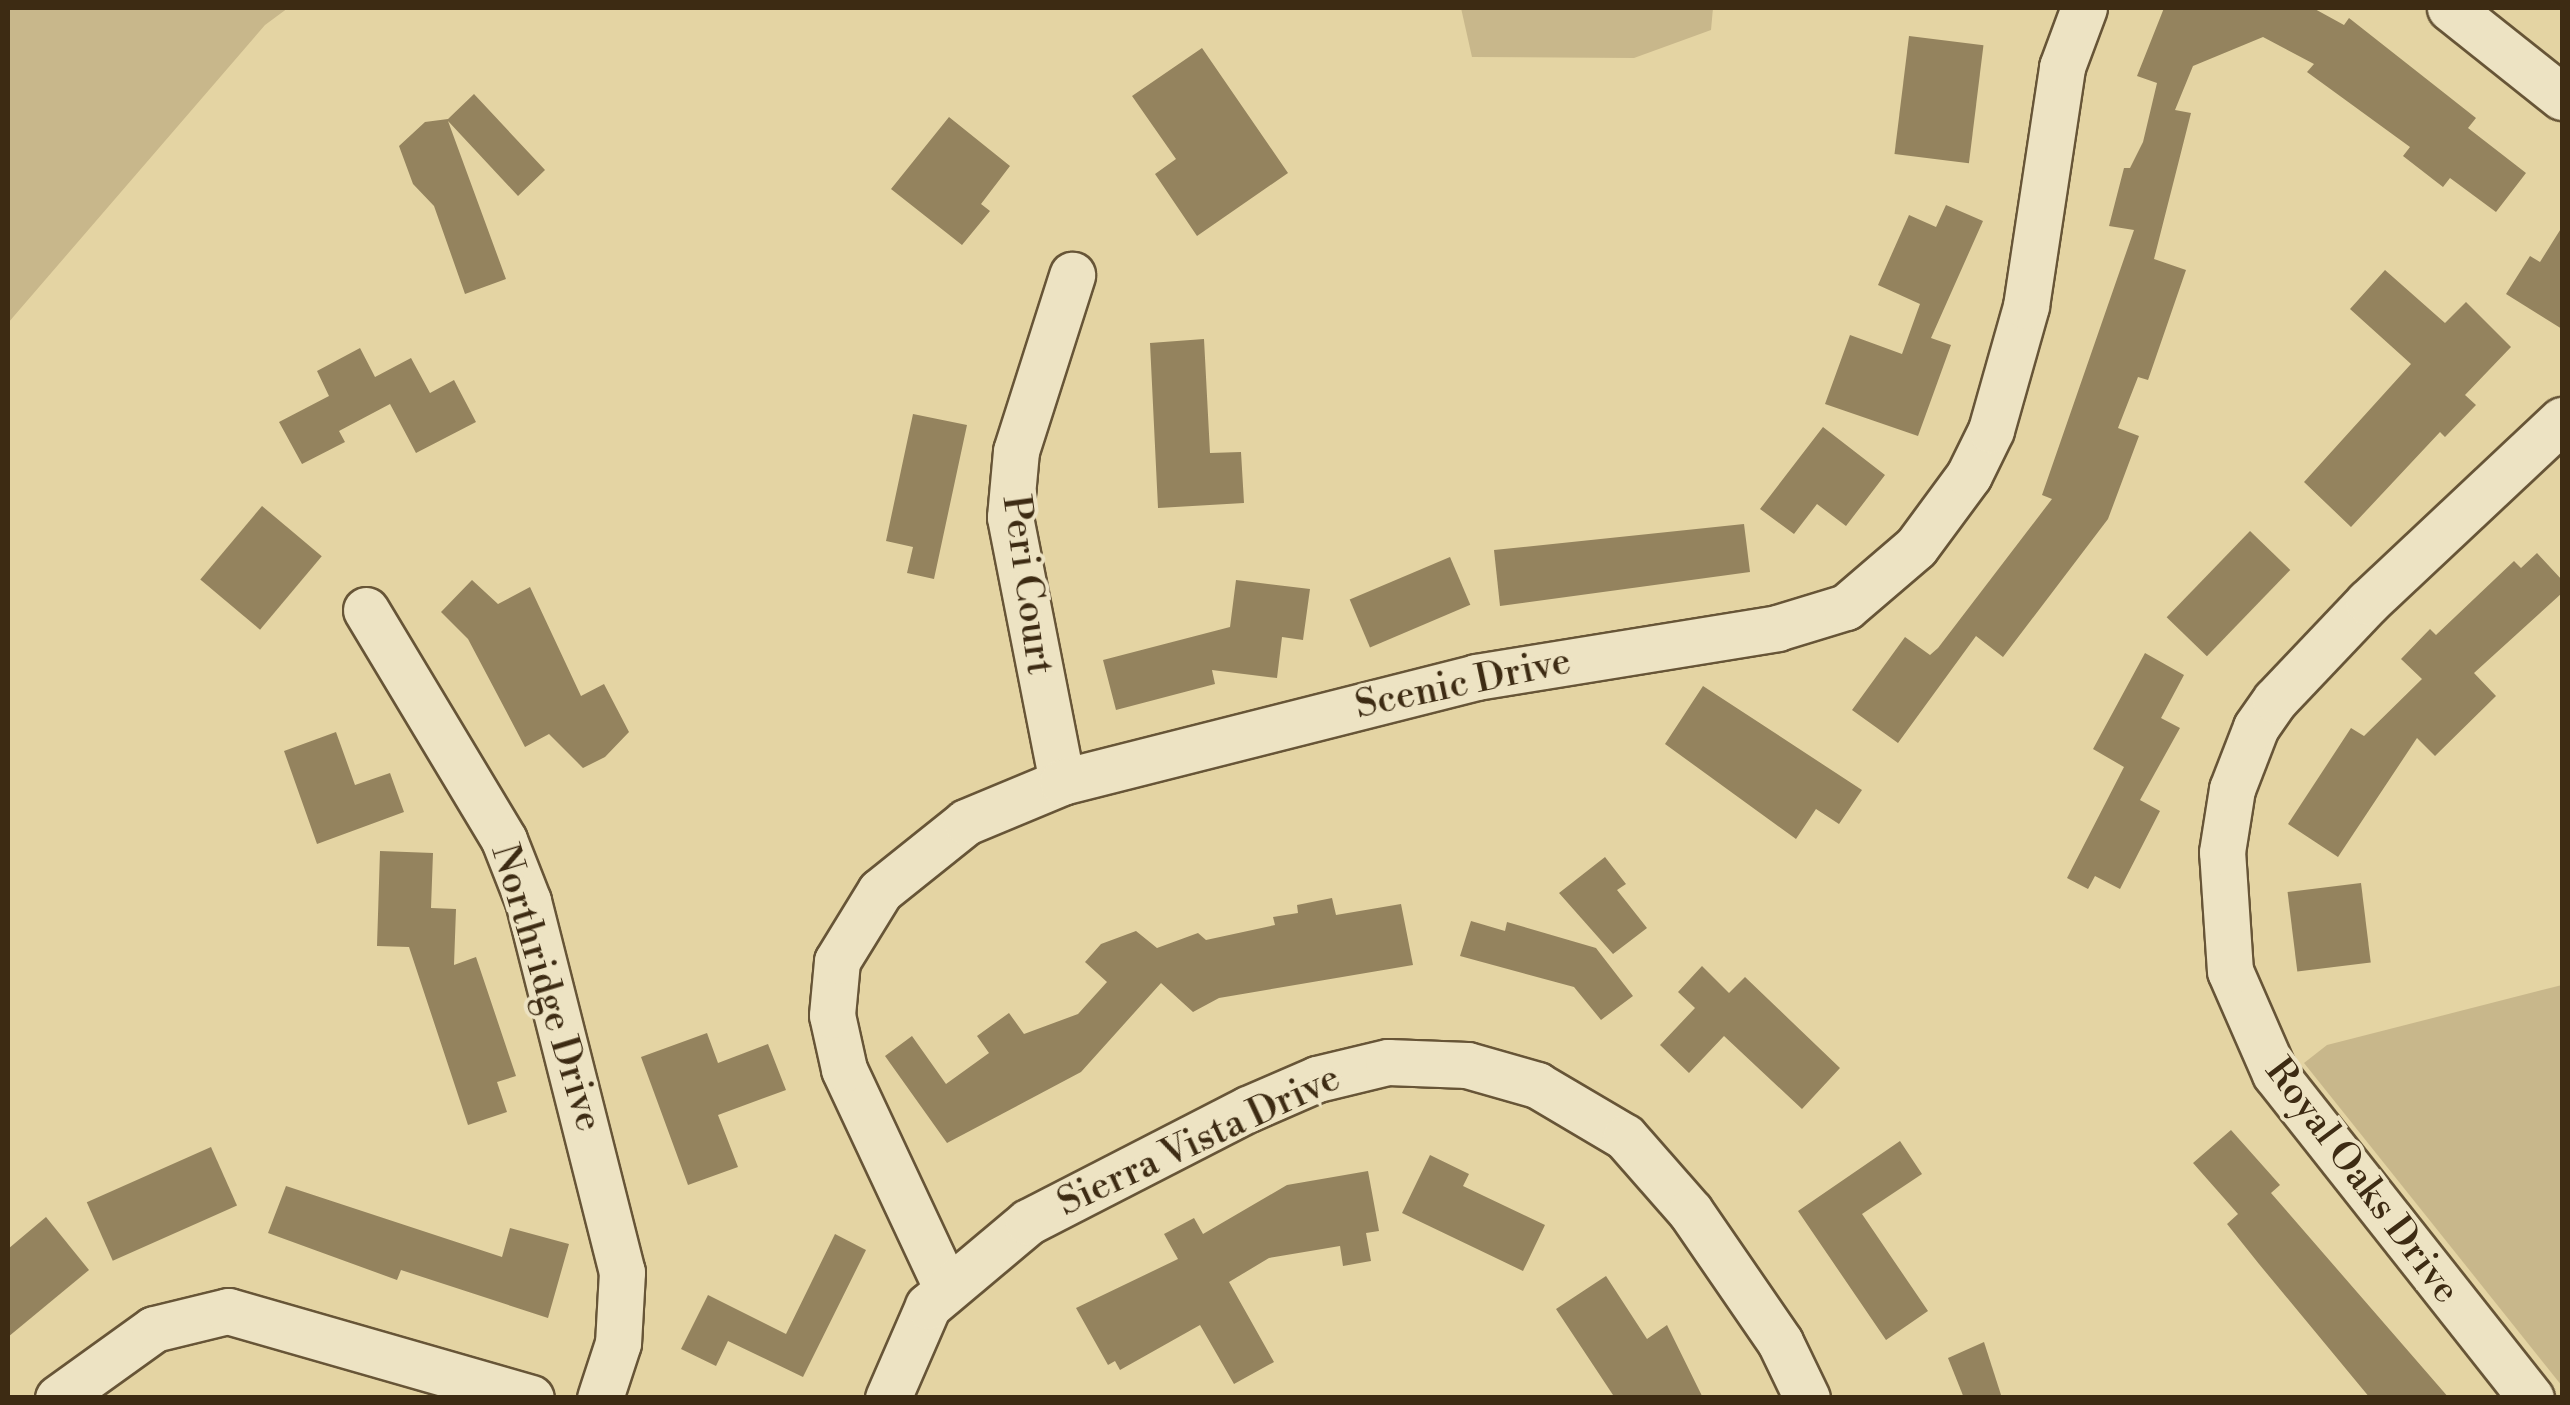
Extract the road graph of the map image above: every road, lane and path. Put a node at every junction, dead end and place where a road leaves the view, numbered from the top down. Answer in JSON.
{"nodes":[{"id":1,"x":2084,"y":8,"type":"edge"},
{"id":2,"x":2450,"y":8,"type":"edge"},
{"id":3,"x":2562,"y":97,"type":"edge"},
{"id":4,"x":1072,"y":275,"type":"dead end"},
{"id":5,"x":2562,"y":420,"type":"edge"},
{"id":6,"x":366,"y":610,"type":"dead end"},
{"id":7,"x":1062,"y":782,"type":"junction"},
{"id":8,"x":945,"y":1285,"type":"junction"},
{"id":9,"x":58,"y":1398,"type":"edge"},
{"id":10,"x":531,"y":1398,"type":"edge"},
{"id":11,"x":600,"y":1398,"type":"edge"},
{"id":12,"x":888,"y":1398,"type":"edge"},
{"id":13,"x":1808,"y":1398,"type":"edge"},
{"id":14,"x":2531,"y":1398,"type":"edge"}],
"edges":[{"from":1,"to":7,"type":"street","name":"Scenic Drive"},
{"from":2,"to":3,"type":"street"},
{"from":4,"to":7,"type":"street","name":"Peri Court"},
{"from":5,"to":14,"type":"street","name":"Royal Oaks Drive"},
{"from":6,"to":11,"type":"street","name":"Northridge Drive"},
{"from":7,"to":8,"type":"street","name":"Scenic Drive"},
{"from":8,"to":12,"type":"street","name":"Sierra Vista Drive"},
{"from":8,"to":13,"type":"street","name":"Sierra Vista Drive"},
{"from":9,"to":10,"type":"street"}]}
